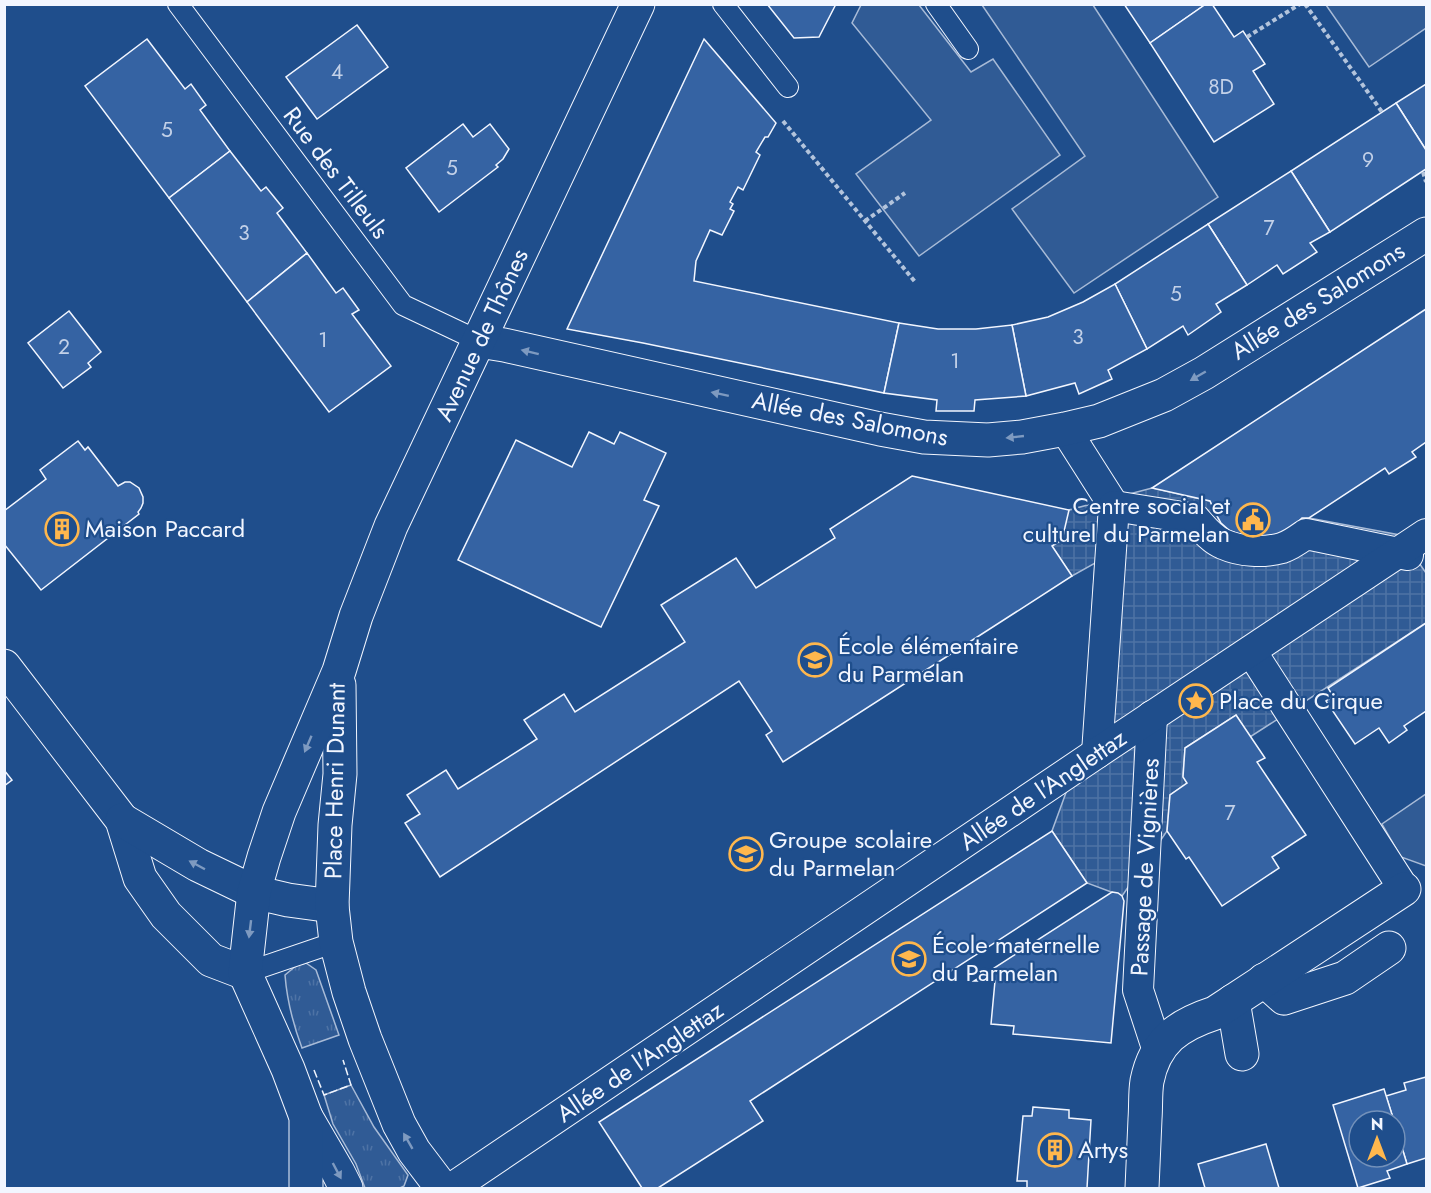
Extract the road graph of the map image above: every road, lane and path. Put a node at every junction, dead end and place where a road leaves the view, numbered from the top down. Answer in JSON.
{"nodes":[{"id":1,"x":178,"y":4,"type":"edge"},
{"id":2,"x":638,"y":4,"type":"edge"},
{"id":3,"x":723,"y":4,"type":"edge"},
{"id":4,"x":936,"y":4,"type":"edge"},
{"id":5,"x":1300,"y":4,"type":"edge"},
{"id":6,"x":1305,"y":4,"type":"edge"},
{"id":7,"x":1247,"y":37,"type":"dead end"},
{"id":8,"x":969,"y":49,"type":"dead end"},
{"id":9,"x":788,"y":87,"type":"dead end"},
{"id":10,"x":1382,"y":112,"type":"dead end"},
{"id":11,"x":776,"y":113,"type":"dead end"},
{"id":12,"x":1423,"y":172,"type":"dead end"},
{"id":13,"x":1426,"y":182,"type":"edge"},
{"id":14,"x":905,"y":194,"type":"dead end"},
{"id":15,"x":865,"y":221,"type":"junction"},
{"id":16,"x":1426,"y":234,"type":"edge"},
{"id":17,"x":916,"y":283,"type":"dead end"},
{"id":18,"x":478,"y":341,"type":"junction"},
{"id":19,"x":1065,"y":429,"type":"junction"},
{"id":20,"x":1114,"y":506,"type":"junction"},
{"id":21,"x":1426,"y":534,"type":"edge"},
{"id":22,"x":1397,"y":553,"type":"junction"},
{"id":23,"x":1426,"y":558,"type":"edge"},
{"id":24,"x":1251,"y":651,"type":"junction"},
{"id":25,"x":4,"y":666,"type":"edge"},
{"id":26,"x":339,"y":671,"type":"junction"},
{"id":27,"x":1152,"y":716,"type":"junction"},
{"id":28,"x":1097,"y":753,"type":"junction"},
{"id":29,"x":122,"y":820,"type":"junction"},
{"id":30,"x":1404,"y":889,"type":"joint"},
{"id":31,"x":254,"y":892,"type":"junction"},
{"id":32,"x":332,"y":906,"type":"junction"},
{"id":33,"x":336,"y":942,"type":"junction"},
{"id":34,"x":1389,"y":948,"type":"dead end"},
{"id":35,"x":245,"y":973,"type":"junction"},
{"id":36,"x":1264,"y":980,"type":"junction"},
{"id":37,"x":1233,"y":1000,"type":"junction"},
{"id":38,"x":1158,"y":1051,"type":"junction"},
{"id":39,"x":1242,"y":1054,"type":"dead end"},
{"id":40,"x":306,"y":1117,"type":"junction"},
{"id":41,"x":306,"y":1188,"type":"edge"},
{"id":42,"x":346,"y":1188,"type":"edge"},
{"id":43,"x":442,"y":1188,"type":"edge"},
{"id":44,"x":452,"y":1188,"type":"edge"},
{"id":45,"x":1142,"y":1188,"type":"edge"}],
"edges":[{"from":1,"to":18,"type":"lane","name":"Rue des Tilleuls"},
{"from":2,"to":18,"type":"street","name":"Avenue de Thônes"},
{"from":3,"to":9,"type":"lane"},
{"from":4,"to":8,"type":"lane"},
{"from":5,"to":7,"type":"path"},
{"from":6,"to":10,"type":"path"},
{"from":11,"to":15,"type":"path"},
{"from":12,"to":13,"type":"path"},
{"from":14,"to":15,"type":"path"},
{"from":15,"to":17,"type":"path"},
{"from":16,"to":19,"type":"street","name":"Allée des Salomons","one_way":true},
{"from":19,"to":18,"type":"street","name":"Allée des Salomons","one_way":true},
{"from":18,"to":26,"type":"street","name":"Avenue de Thônes"},
{"from":19,"to":20,"type":"street"},
{"from":20,"to":22,"type":"street"},
{"from":20,"to":28,"type":"street"},
{"from":21,"to":22,"type":"street","name":"Allée de l'Anglettaz"},
{"from":22,"to":23,"type":"street"},
{"from":22,"to":24,"type":"street","name":"Allée de l'Anglettaz"},
{"from":24,"to":27,"type":"street","name":"Allée de l'Anglettaz"},
{"from":24,"to":30,"type":"street"},
{"from":25,"to":29,"type":"street"},
{"from":26,"to":31,"type":"street","name":"Place Henri Dunant","one_way":true},
{"from":26,"to":32,"type":"street","name":"Place Henri Dunant"},
{"from":27,"to":28,"type":"street","name":"Allée de l'Anglettaz"},
{"from":27,"to":38,"type":"street","name":"Passage de Vignières"},
{"from":28,"to":44,"type":"street","name":"Allée de l'Anglettaz"},
{"from":31,"to":29,"type":"street","one_way":true},
{"from":29,"to":35,"type":"street"},
{"from":30,"to":36,"type":"street"},
{"from":31,"to":32,"type":"street"},
{"from":31,"to":35,"type":"street","name":"Place Henri Dunant","one_way":true},
{"from":32,"to":33,"type":"street","name":"Place Henri Dunant"},
{"from":33,"to":35,"type":"lane"},
{"from":43,"to":33,"type":"street","name":"Place Henri Dunant","one_way":true},
{"from":34,"to":36,"type":"street"},
{"from":35,"to":40,"type":"street"},
{"from":36,"to":37,"type":"street"},
{"from":37,"to":38,"type":"street"},
{"from":37,"to":39,"type":"street"},
{"from":38,"to":45,"type":"street"},
{"from":40,"to":41,"type":"street"},
{"from":40,"to":42,"type":"street","one_way":true}]}
